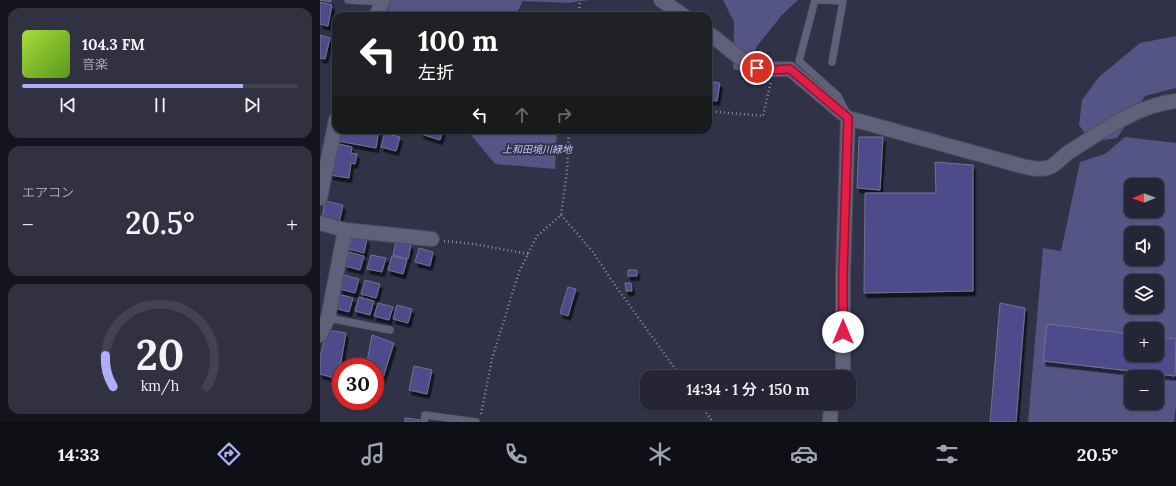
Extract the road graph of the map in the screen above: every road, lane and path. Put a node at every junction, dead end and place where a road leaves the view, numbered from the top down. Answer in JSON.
{"nodes":[{"id":1,"x":348,"y":0,"type":"edge"},
{"id":2,"x":580,"y":0,"type":"edge"},
{"id":3,"x":661,"y":0,"type":"edge"},
{"id":4,"x":815,"y":0,"type":"edge"},
{"id":5,"x":819,"y":0,"type":"edge"},
{"id":6,"x":382,"y":1,"type":"edge"},
{"id":7,"x":378,"y":12,"type":"edge"},
{"id":8,"x":579,"y":12,"type":"edge"},
{"id":9,"x":678,"y":12,"type":"edge"},
{"id":10,"x":712,"y":36,"type":"edge"},
{"id":11,"x":832,"y":62,"type":"dead end"},
{"id":12,"x":773,"y":70,"type":"junction"},
{"id":13,"x":1176,"y":101,"type":"edge"},
{"id":14,"x":712,"y":111,"type":"edge"},
{"id":15,"x":848,"y":118,"type":"junction"},
{"id":16,"x":333,"y":134,"type":"edge"},
{"id":17,"x":569,"y":134,"type":"edge"},
{"id":18,"x":320,"y":198,"type":"edge"},
{"id":19,"x":561,"y":215,"type":"junction"},
{"id":20,"x":320,"y":223,"type":"edge"},
{"id":21,"x":345,"y":230,"type":"junction"},
{"id":22,"x":432,"y":239,"type":"joint"},
{"id":23,"x":528,"y":254,"type":"junction"},
{"id":24,"x":328,"y":318,"type":"junction"},
{"id":25,"x":390,"y":330,"type":"dead end"},
{"id":26,"x":320,"y":335,"type":"edge"},
{"id":27,"x":676,"y":370,"type":"edge"},
{"id":28,"x":843,"y":370,"type":"edge"},
{"id":29,"x":704,"y":410,"type":"edge"},
{"id":30,"x":831,"y":410,"type":"edge"},
{"id":31,"x":424,"y":422,"type":"edge"},
{"id":32,"x":478,"y":422,"type":"edge"},
{"id":33,"x":713,"y":422,"type":"edge"},
{"id":34,"x":830,"y":422,"type":"edge"}],
"edges":[{"from":1,"to":6,"type":"lane"},
{"from":2,"to":8,"type":"path"},
{"from":3,"to":9,"type":"street"},
{"from":4,"to":15,"type":"lane"},
{"from":5,"to":11,"type":"lane"},
{"from":6,"to":7,"type":"street"},
{"from":10,"to":12,"type":"street"},
{"from":12,"to":14,"type":"path"},
{"from":12,"to":15,"type":"street"},
{"from":13,"to":15,"type":"street"},
{"from":15,"to":28,"type":"street"},
{"from":16,"to":18,"type":"street"},
{"from":17,"to":19,"type":"path"},
{"from":19,"to":23,"type":"path"},
{"from":19,"to":27,"type":"path"},
{"from":20,"to":21,"type":"street"},
{"from":21,"to":22,"type":"street"},
{"from":21,"to":24,"type":"street"},
{"from":22,"to":23,"type":"path"},
{"from":23,"to":32,"type":"path"},
{"from":24,"to":25,"type":"lane"},
{"from":24,"to":26,"type":"street"},
{"from":29,"to":33,"type":"path"},
{"from":30,"to":34,"type":"street"},
{"from":31,"to":32,"type":"lane"}]}
